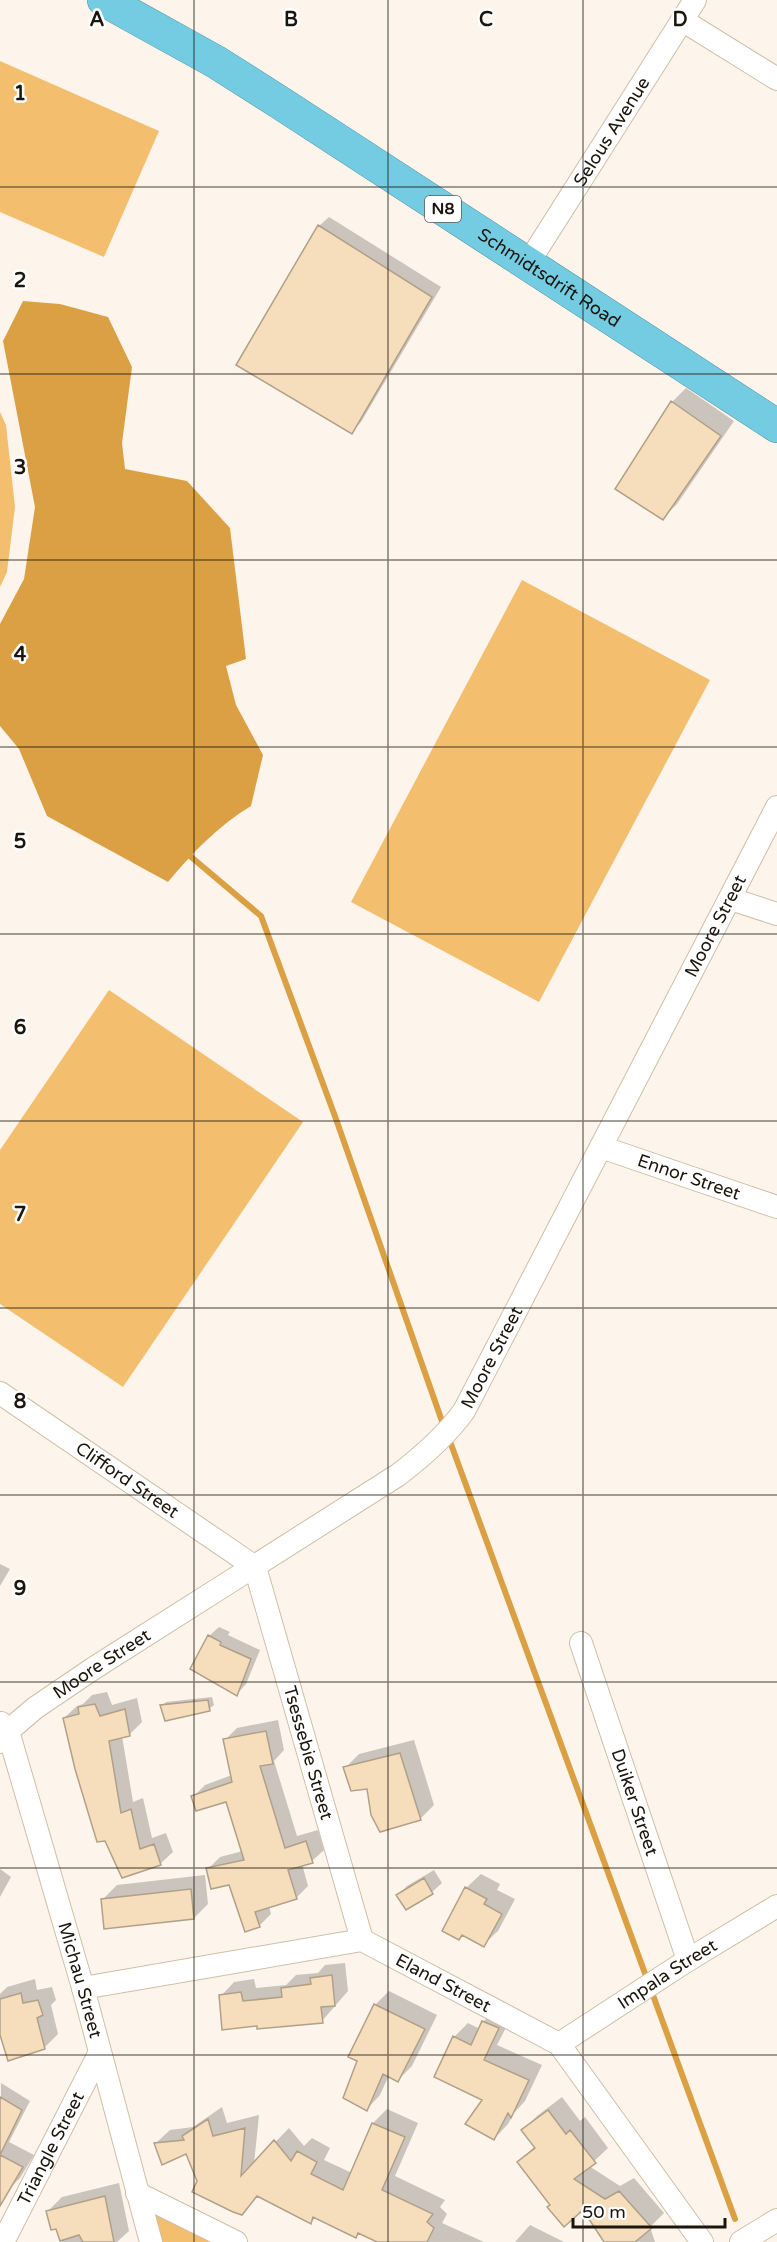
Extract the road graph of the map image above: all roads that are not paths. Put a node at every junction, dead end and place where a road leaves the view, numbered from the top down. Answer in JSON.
{"nodes":[{"id":1,"x":104,"y":0,"type":"edge"},
{"id":2,"x":695,"y":0,"type":"edge"},
{"id":3,"x":682,"y":20,"type":"junction"},
{"id":4,"x":777,"y":79,"type":"edge"},
{"id":5,"x":527,"y":265,"type":"junction"},
{"id":6,"x":777,"y":426,"type":"edge"},
{"id":7,"x":777,"y":807,"type":"edge"},
{"id":8,"x":731,"y":899,"type":"junction"},
{"id":9,"x":777,"y":914,"type":"edge"},
{"id":10,"x":600,"y":1148,"type":"junction"},
{"id":11,"x":777,"y":1207,"type":"edge"},
{"id":12,"x":0,"y":1393,"type":"edge"},
{"id":13,"x":255,"y":1567,"type":"junction"},
{"id":14,"x":581,"y":1643,"type":"dead end"},
{"id":15,"x":2,"y":1732,"type":"edge"},
{"id":16,"x":777,"y":1906,"type":"edge"},
{"id":17,"x":362,"y":1940,"type":"junction"},
{"id":18,"x":688,"y":1960,"type":"junction"},
{"id":19,"x":83,"y":1988,"type":"junction"},
{"id":20,"x":559,"y":2044,"type":"junction"},
{"id":21,"x":99,"y":2054,"type":"junction"},
{"id":22,"x":137,"y":2193,"type":"junction"},
{"id":23,"x":770,"y":2230,"type":"edge"},
{"id":24,"x":3,"y":2242,"type":"edge"},
{"id":25,"x":151,"y":2242,"type":"edge"},
{"id":26,"x":236,"y":2242,"type":"edge"},
{"id":27,"x":702,"y":2242,"type":"edge"},
{"id":28,"x":741,"y":2242,"type":"edge"}],
"edges":[{"from":1,"to":5,"type":"highway","name":"Schmidtsdrift Road","number":"N8"},
{"from":2,"to":3,"type":"street","name":"Selous Avenue"},
{"from":3,"to":4,"type":"street"},
{"from":3,"to":5,"type":"street","name":"Selous Avenue"},
{"from":5,"to":6,"type":"highway","name":"Schmidtsdrift Road","number":"N8"},
{"from":7,"to":8,"type":"street","name":"Moore Street"},
{"from":8,"to":9,"type":"street"},
{"from":8,"to":10,"type":"street","name":"Moore Street"},
{"from":10,"to":11,"type":"street","name":"Ennor Street"},
{"from":10,"to":13,"type":"street","name":"Moore Street"},
{"from":12,"to":13,"type":"street","name":"Clifford Street"},
{"from":13,"to":15,"type":"street","name":"Moore Street"},
{"from":13,"to":17,"type":"street","name":"Tsessebie Street"},
{"from":14,"to":18,"type":"street","name":"Duiker Street"},
{"from":15,"to":19,"type":"street","name":"Michau Street"},
{"from":16,"to":18,"type":"street","name":"Impala Street"},
{"from":17,"to":19,"type":"street"},
{"from":17,"to":20,"type":"street","name":"Eland Street"},
{"from":18,"to":20,"type":"street","name":"Impala Street"},
{"from":19,"to":21,"type":"street","name":"Michau Street"},
{"from":20,"to":27,"type":"street","name":"Eland Street"},
{"from":21,"to":22,"type":"street","name":"Michau Street"},
{"from":21,"to":24,"type":"street","name":"Triangle Street"},
{"from":22,"to":25,"type":"street","name":"Michau Street"},
{"from":22,"to":26,"type":"street"},
{"from":23,"to":28,"type":"street"}]}
